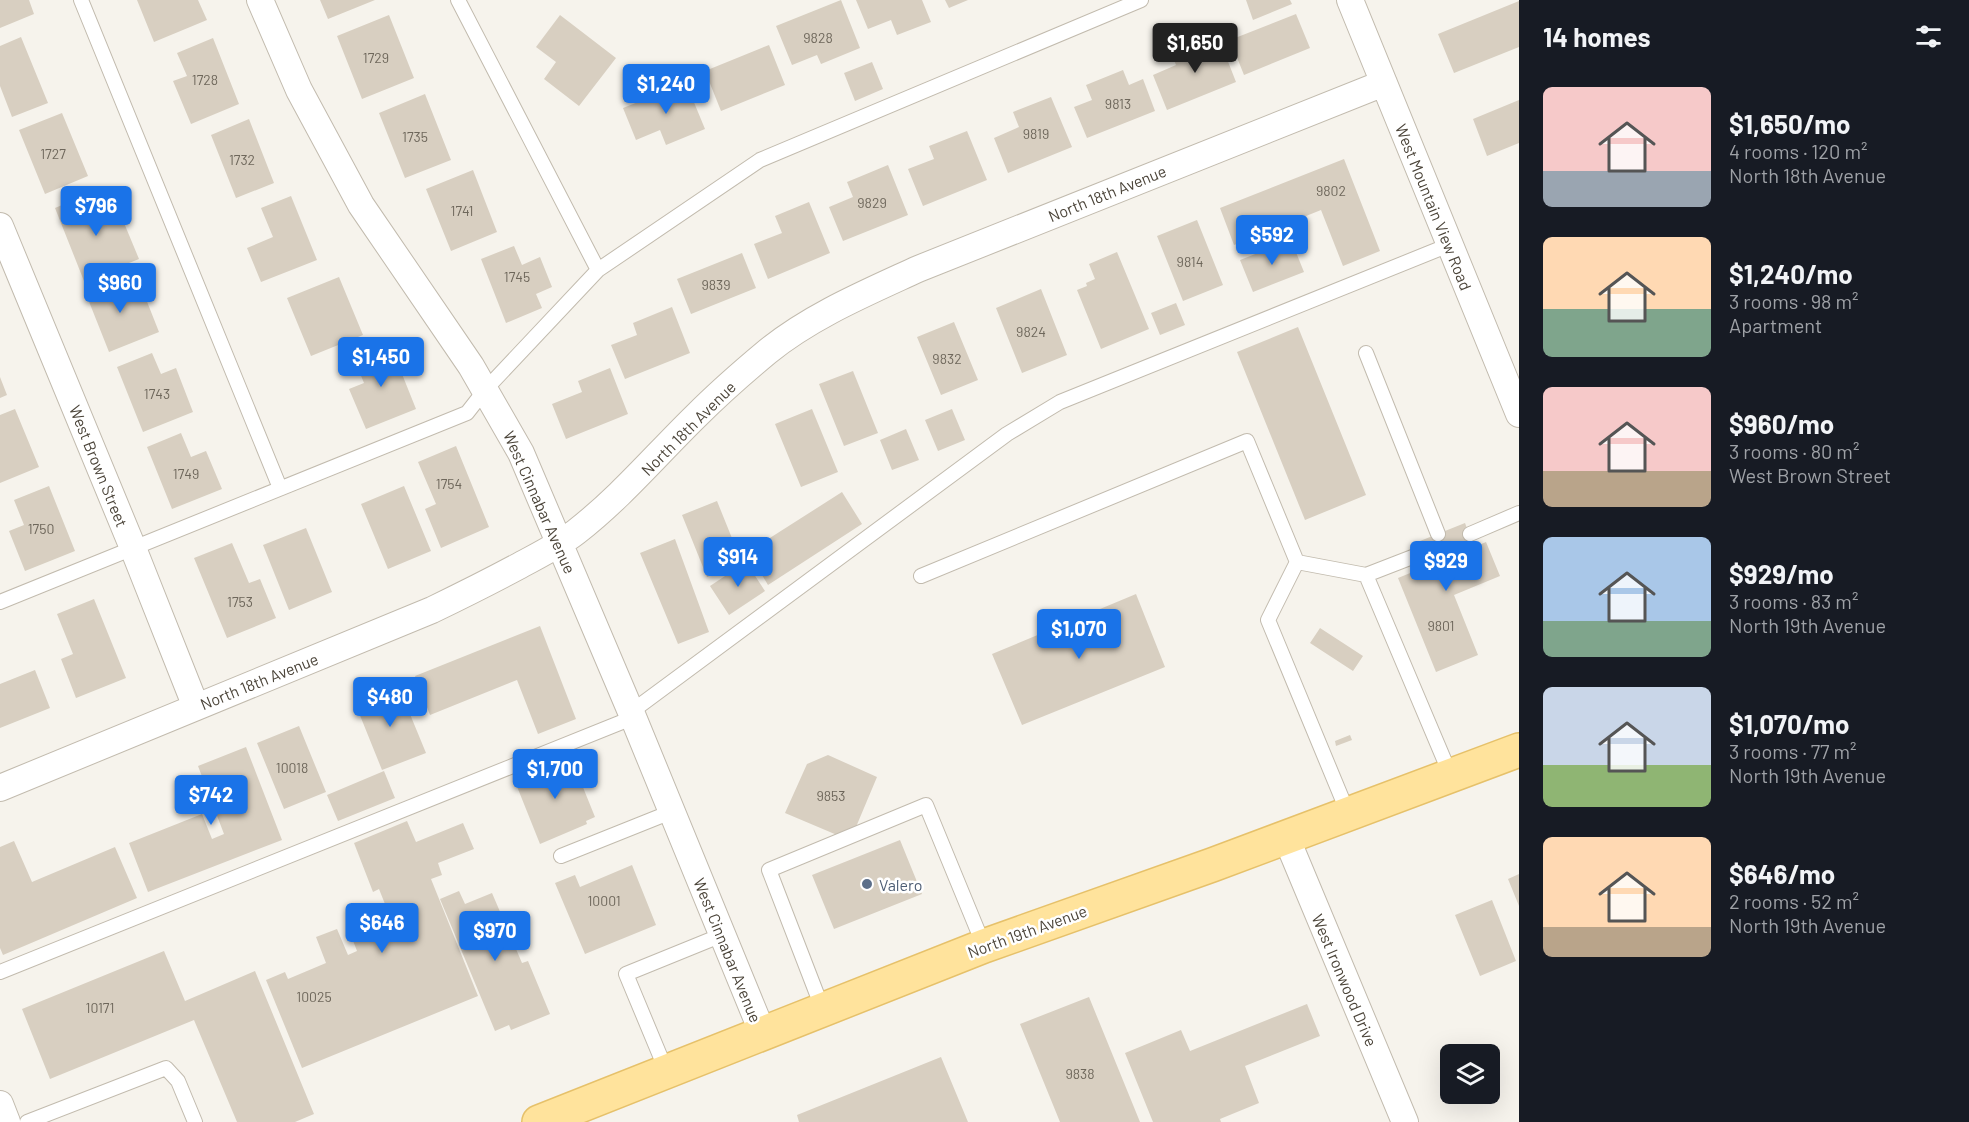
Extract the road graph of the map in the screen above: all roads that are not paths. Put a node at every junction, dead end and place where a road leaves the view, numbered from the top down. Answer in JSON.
{"nodes":[{"id":1,"x":81,"y":0,"type":"edge"},
{"id":2,"x":260,"y":0,"type":"edge"},
{"id":3,"x":458,"y":0,"type":"edge"},
{"id":4,"x":1141,"y":0,"type":"edge"},
{"id":5,"x":1352,"y":1,"type":"edge"},
{"id":6,"x":1384,"y":83,"type":"junction"},
{"id":7,"x":0,"y":226,"type":"edge"},
{"id":8,"x":1449,"y":245,"type":"junction"},
{"id":9,"x":598,"y":270,"type":"junction"},
{"id":10,"x":1366,"y":353,"type":"dead end"},
{"id":11,"x":485,"y":390,"type":"junction"},
{"id":12,"x":1519,"y":414,"type":"edge"},
{"id":13,"x":280,"y":488,"type":"junction"},
{"id":14,"x":1519,"y":513,"type":"edge"},
{"id":15,"x":1438,"y":534,"type":"dead end"},
{"id":16,"x":1470,"y":534,"type":"dead end"},
{"id":17,"x":560,"y":542,"type":"junction"},
{"id":18,"x":133,"y":548,"type":"junction"},
{"id":19,"x":1415,"y":556,"type":"dead end"},
{"id":20,"x":1297,"y":562,"type":"junction"},
{"id":21,"x":921,"y":576,"type":"dead end"},
{"id":22,"x":1366,"y":576,"type":"junction"},
{"id":23,"x":0,"y":602,"type":"edge"},
{"id":24,"x":196,"y":707,"type":"junction"},
{"id":25,"x":631,"y":715,"type":"junction"},
{"id":26,"x":1519,"y":750,"type":"edge"},
{"id":27,"x":1451,"y":776,"type":"junction"},
{"id":28,"x":0,"y":788,"type":"edge"},
{"id":29,"x":672,"y":812,"type":"junction"},
{"id":30,"x":1348,"y":813,"type":"junction"},
{"id":31,"x":1286,"y":837,"type":"junction"},
{"id":32,"x":561,"y":856,"type":"dead end"},
{"id":33,"x":722,"y":935,"type":"junction"},
{"id":34,"x":984,"y":946,"type":"junction"},
{"id":35,"x":0,"y":972,"type":"edge"},
{"id":36,"x":823,"y":1010,"type":"junction"},
{"id":37,"x":763,"y":1034,"type":"junction"},
{"id":38,"x":666,"y":1070,"type":"junction"},
{"id":39,"x":0,"y":1104,"type":"edge"},
{"id":40,"x":7,"y":1122,"type":"edge"},
{"id":41,"x":27,"y":1122,"type":"edge"},
{"id":42,"x":195,"y":1122,"type":"edge"},
{"id":43,"x":539,"y":1122,"type":"edge"},
{"id":44,"x":1405,"y":1122,"type":"edge"}],
"edges":[{"from":1,"to":13,"type":"lane"},
{"from":2,"to":11,"type":"street","name":"West Cinnabar Avenue"},
{"from":3,"to":9,"type":"lane"},
{"from":4,"to":9,"type":"lane"},
{"from":5,"to":6,"type":"street","name":"West Mountain View Road"},
{"from":6,"to":8,"type":"street","name":"West Mountain View Road"},
{"from":6,"to":17,"type":"street","name":"North 18th Avenue"},
{"from":7,"to":18,"type":"street","name":"West Brown Street"},
{"from":8,"to":12,"type":"street","name":"West Mountain View Road"},
{"from":8,"to":25,"type":"lane"},
{"from":9,"to":11,"type":"lane"},
{"from":10,"to":15,"type":"lane"},
{"from":11,"to":13,"type":"lane"},
{"from":11,"to":17,"type":"street","name":"West Cinnabar Avenue"},
{"from":13,"to":18,"type":"lane"},
{"from":14,"to":16,"type":"lane"},
{"from":17,"to":24,"type":"street","name":"North 18th Avenue"},
{"from":17,"to":25,"type":"street","name":"West Cinnabar Avenue"},
{"from":18,"to":23,"type":"lane"},
{"from":18,"to":24,"type":"street","name":"West Brown Street"},
{"from":19,"to":22,"type":"lane"},
{"from":20,"to":21,"type":"lane"},
{"from":20,"to":22,"type":"lane"},
{"from":20,"to":30,"type":"lane"},
{"from":22,"to":27,"type":"lane"},
{"from":24,"to":28,"type":"street","name":"North 18th Avenue"},
{"from":25,"to":29,"type":"street","name":"West Cinnabar Avenue"},
{"from":25,"to":35,"type":"lane"},
{"from":26,"to":27,"type":"main road","name":"North 19th Avenue"},
{"from":27,"to":30,"type":"main road","name":"North 19th Avenue"},
{"from":29,"to":32,"type":"lane"},
{"from":29,"to":33,"type":"street","name":"West Cinnabar Avenue"},
{"from":30,"to":31,"type":"main road","name":"North 19th Avenue"},
{"from":31,"to":34,"type":"main road","name":"North 19th Avenue"},
{"from":31,"to":44,"type":"street","name":"West Ironwood Drive"},
{"from":33,"to":37,"type":"street","name":"West Cinnabar Avenue"},
{"from":33,"to":38,"type":"lane"},
{"from":34,"to":36,"type":"main road","name":"North 19th Avenue"},
{"from":34,"to":36,"type":"lane"},
{"from":36,"to":37,"type":"main road","name":"North 19th Avenue"},
{"from":37,"to":38,"type":"main road","name":"North 19th Avenue"},
{"from":38,"to":43,"type":"main road","name":"North 19th Avenue"},
{"from":39,"to":40,"type":"street"},
{"from":41,"to":42,"type":"lane"}]}
